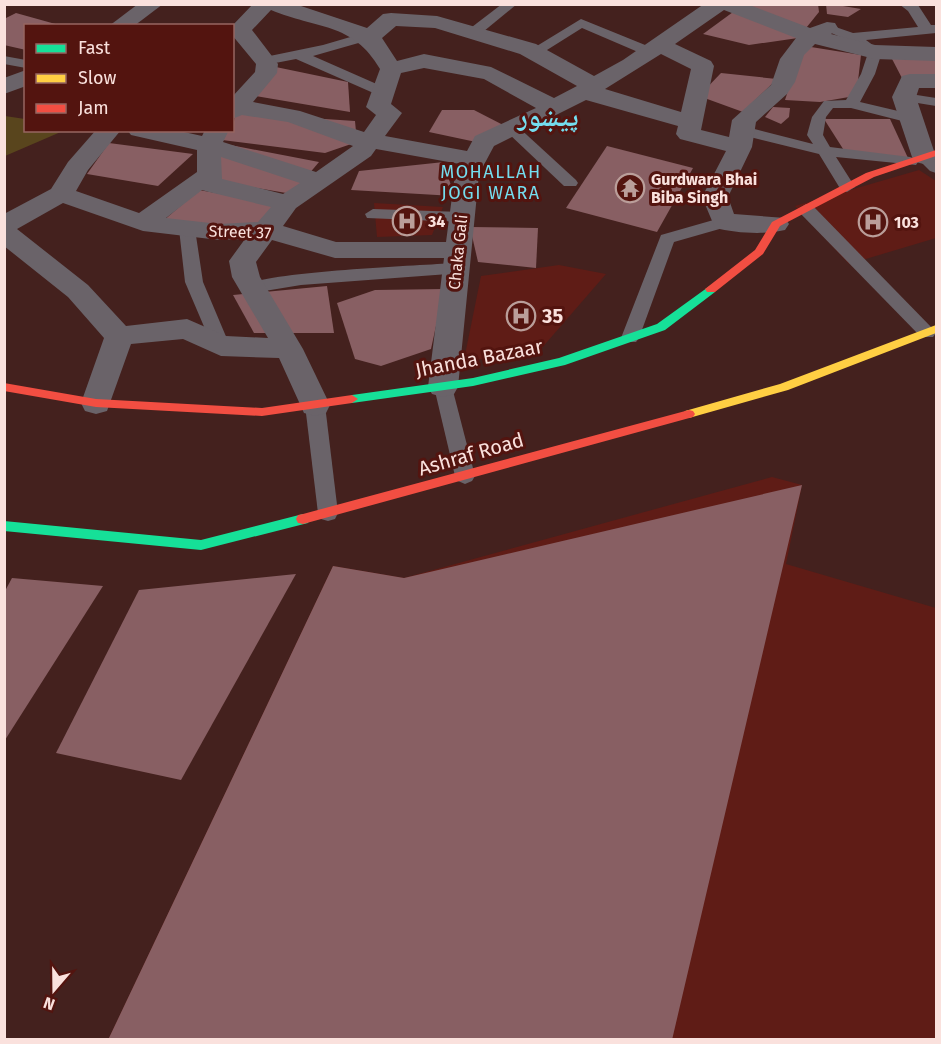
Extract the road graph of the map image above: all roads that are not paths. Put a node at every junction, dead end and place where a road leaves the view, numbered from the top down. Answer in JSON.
{"nodes":[{"id":1,"x":153,"y":4,"type":"edge"},
{"id":2,"x":265,"y":4,"type":"edge"},
{"id":3,"x":276,"y":4,"type":"edge"},
{"id":4,"x":336,"y":4,"type":"edge"},
{"id":5,"x":511,"y":4,"type":"edge"},
{"id":6,"x":718,"y":4,"type":"edge"},
{"id":7,"x":726,"y":4,"type":"edge"},
{"id":8,"x":905,"y":4,"type":"edge"},
{"id":9,"x":314,"y":19,"type":"junction"},
{"id":10,"x":122,"y":24,"type":"edge"},
{"id":11,"x":933,"y":30,"type":"edge"},
{"id":12,"x":819,"y":32,"type":"junction"},
{"id":13,"x":472,"y":33,"type":"junction"},
{"id":14,"x":852,"y":37,"type":"junction"},
{"id":15,"x":366,"y":38,"type":"junction"},
{"id":16,"x":655,"y":48,"type":"junction"},
{"id":17,"x":534,"y":52,"type":"junction"},
{"id":18,"x":875,"y":52,"type":"junction"},
{"id":19,"x":299,"y":55,"type":"junction"},
{"id":20,"x":4,"y":60,"type":"edge"},
{"id":21,"x":934,"y":60,"type":"edge"},
{"id":22,"x":265,"y":62,"type":"junction"},
{"id":23,"x":24,"y":64,"type":"edge"},
{"id":24,"x":391,"y":69,"type":"junction"},
{"id":25,"x":24,"y":78,"type":"edge"},
{"id":26,"x":936,"y":81,"type":"edge"},
{"id":27,"x":4,"y":87,"type":"edge"},
{"id":28,"x":587,"y":89,"type":"junction"},
{"id":29,"x":382,"y":92,"type":"junction"},
{"id":30,"x":4,"y":97,"type":"edge"},
{"id":31,"x":24,"y":101,"type":"edge"},
{"id":32,"x":936,"y":102,"type":"edge"},
{"id":33,"x":236,"y":104,"type":"edge"},
{"id":34,"x":851,"y":104,"type":"junction"},
{"id":35,"x":907,"y":107,"type":"junction"},
{"id":36,"x":554,"y":108,"type":"junction"},
{"id":37,"x":692,"y":123,"type":"junction"},
{"id":38,"x":511,"y":128,"type":"junction"},
{"id":39,"x":107,"y":132,"type":"edge"},
{"id":40,"x":158,"y":132,"type":"edge"},
{"id":41,"x":213,"y":138,"type":"edge"},
{"id":42,"x":742,"y":139,"type":"junction"},
{"id":43,"x":369,"y":141,"type":"junction"},
{"id":44,"x":824,"y":151,"type":"junction"},
{"id":45,"x":473,"y":159,"type":"junction"},
{"id":46,"x":927,"y":160,"type":"edge"},
{"id":47,"x":210,"y":174,"type":"junction"},
{"id":48,"x":317,"y":180,"type":"junction"},
{"id":49,"x":570,"y":183,"type":"dead end"},
{"id":50,"x":847,"y":187,"type":"junction"},
{"id":51,"x":61,"y":194,"type":"junction"},
{"id":52,"x":287,"y":203,"type":"junction"},
{"id":53,"x":806,"y":208,"type":"junction"},
{"id":54,"x":374,"y":214,"type":"dead end"},
{"id":55,"x":462,"y":217,"type":"junction"},
{"id":56,"x":724,"y":222,"type":"junction"},
{"id":57,"x":143,"y":223,"type":"junction"},
{"id":58,"x":776,"y":224,"type":"junction"},
{"id":59,"x":4,"y":225,"type":"edge"},
{"id":60,"x":187,"y":229,"type":"junction"},
{"id":61,"x":268,"y":230,"type":"junction"},
{"id":62,"x":4,"y":232,"type":"edge"},
{"id":63,"x":457,"y":260,"type":"junction"},
{"id":64,"x":252,"y":287,"type":"junction"},
{"id":65,"x":932,"y":331,"type":"edge"},
{"id":66,"x":118,"y":336,"type":"junction"},
{"id":67,"x":630,"y":338,"type":"junction"},
{"id":68,"x":221,"y":346,"type":"junction"},
{"id":69,"x":290,"y":349,"type":"junction"},
{"id":70,"x":4,"y":387,"type":"edge"},
{"id":71,"x":443,"y":387,"type":"junction"},
{"id":72,"x":96,"y":403,"type":"junction"},
{"id":73,"x":315,"y":405,"type":"junction"},
{"id":74,"x":465,"y":476,"type":"junction"},
{"id":75,"x":328,"y":513,"type":"junction"},
{"id":76,"x":4,"y":526,"type":"edge"}],
"edges":[{"from":1,"to":10,"type":"street"},
{"from":2,"to":22,"type":"street"},
{"from":3,"to":9,"type":"street"},
{"from":4,"to":9,"type":"street"},
{"from":5,"to":13,"type":"lane"},
{"from":6,"to":16,"type":"street","name":"Chaka Gali"},
{"from":7,"to":12,"type":"street"},
{"from":8,"to":11,"type":"lane"},
{"from":9,"to":15,"type":"street"},
{"from":11,"to":14,"type":"lane"},
{"from":11,"to":21,"type":"street"},
{"from":12,"to":14,"type":"lane"},
{"from":12,"to":18,"type":"street"},
{"from":12,"to":42,"type":"street"},
{"from":13,"to":15,"type":"street"},
{"from":13,"to":17,"type":"street"},
{"from":14,"to":18,"type":"lane"},
{"from":15,"to":19,"type":"lane"},
{"from":15,"to":24,"type":"street"},
{"from":16,"to":17,"type":"lane"},
{"from":16,"to":28,"type":"street","name":"Chaka Gali"},
{"from":16,"to":37,"type":"street"},
{"from":17,"to":28,"type":"street"},
{"from":18,"to":21,"type":"street"},
{"from":18,"to":34,"type":"lane"},
{"from":19,"to":22,"type":"lane"},
{"from":19,"to":29,"type":"lane"},
{"from":20,"to":23,"type":"lane"},
{"from":22,"to":33,"type":"street"},
{"from":24,"to":29,"type":"street"},
{"from":24,"to":36,"type":"street"},
{"from":25,"to":27,"type":"street"},
{"from":26,"to":35,"type":"street"},
{"from":28,"to":36,"type":"street","name":"Chaka Gali"},
{"from":28,"to":37,"type":"street"},
{"from":29,"to":43,"type":"street"},
{"from":30,"to":31,"type":"street"},
{"from":32,"to":35,"type":"lane"},
{"from":33,"to":43,"type":"street"},
{"from":34,"to":35,"type":"lane"},
{"from":34,"to":44,"type":"lane"},
{"from":35,"to":46,"type":"street"},
{"from":36,"to":38,"type":"street","name":"Chaka Gali"},
{"from":37,"to":42,"type":"street"},
{"from":38,"to":45,"type":"street","name":"Chaka Gali"},
{"from":38,"to":49,"type":"lane"},
{"from":39,"to":51,"type":"street"},
{"from":40,"to":41,"type":"street"},
{"from":41,"to":47,"type":"street"},
{"from":41,"to":48,"type":"street"},
{"from":42,"to":44,"type":"lane"},
{"from":42,"to":56,"type":"street"},
{"from":43,"to":45,"type":"street"},
{"from":43,"to":48,"type":"street"},
{"from":44,"to":46,"type":"lane"},
{"from":44,"to":50,"type":"lane"},
{"from":45,"to":55,"type":"street","name":"Chaka Gali"},
{"from":46,"to":50,"type":"street"},
{"from":47,"to":52,"type":"street"},
{"from":47,"to":57,"type":"street"},
{"from":48,"to":52,"type":"street"},
{"from":50,"to":53,"type":"street"},
{"from":51,"to":57,"type":"street","name":"Street 37"},
{"from":51,"to":59,"type":"street"},
{"from":52,"to":61,"type":"street"},
{"from":53,"to":58,"type":"street"},
{"from":53,"to":65,"type":"lane"},
{"from":54,"to":55,"type":"lane"},
{"from":55,"to":63,"type":"street","name":"Chaka Gali"},
{"from":56,"to":58,"type":"street"},
{"from":56,"to":67,"type":"lane"},
{"from":57,"to":60,"type":"street","name":"Street 37"},
{"from":58,"to":67,"type":"street","name":"Jhanda Bazaar"},
{"from":60,"to":61,"type":"street","name":"Street 37"},
{"from":60,"to":68,"type":"lane"},
{"from":61,"to":63,"type":"street","name":"Street 37"},
{"from":61,"to":64,"type":"street"},
{"from":62,"to":66,"type":"street"},
{"from":63,"to":64,"type":"lane"},
{"from":63,"to":71,"type":"street","name":"Chaka Gali"},
{"from":64,"to":69,"type":"street"},
{"from":65,"to":74,"type":"street","name":"Ashraf Road"},
{"from":66,"to":68,"type":"street"},
{"from":66,"to":72,"type":"street"},
{"from":67,"to":71,"type":"street","name":"Jhanda Bazaar"},
{"from":68,"to":69,"type":"street"},
{"from":69,"to":73,"type":"street"},
{"from":70,"to":72,"type":"street","name":"Jhanda Bazaar"},
{"from":71,"to":73,"type":"street","name":"Jhanda Bazaar"},
{"from":71,"to":74,"type":"lane"},
{"from":72,"to":73,"type":"street","name":"Jhanda Bazaar"},
{"from":73,"to":75,"type":"lane"},
{"from":74,"to":75,"type":"street","name":"Ashraf Road"},
{"from":75,"to":76,"type":"street","name":"Ashraf Road"}]}
